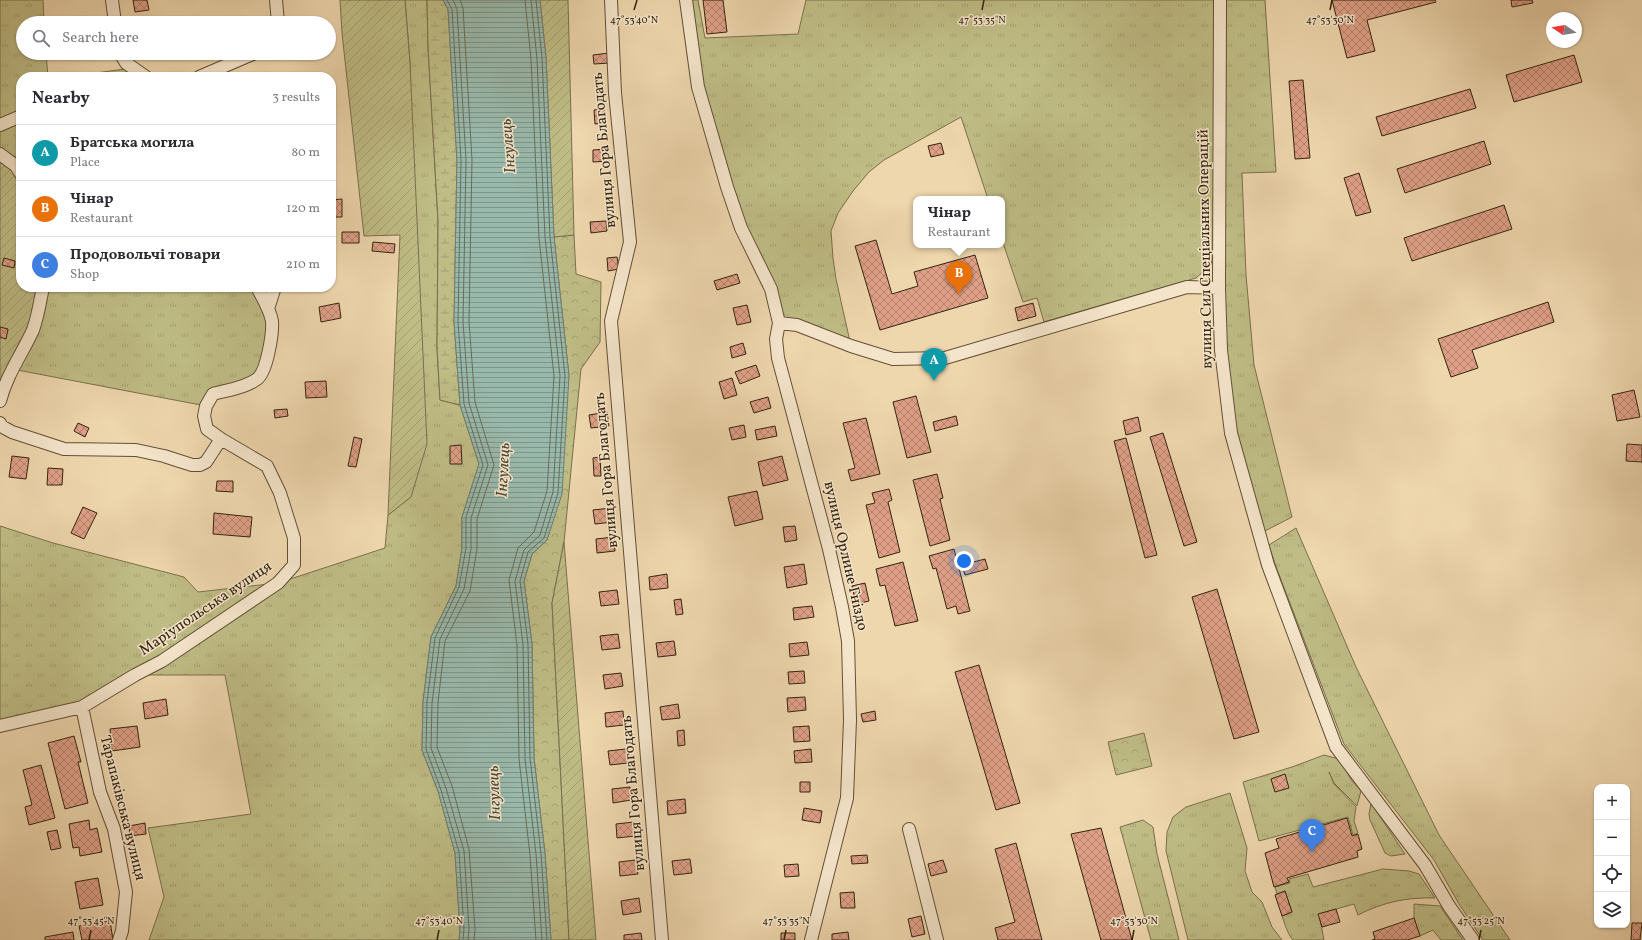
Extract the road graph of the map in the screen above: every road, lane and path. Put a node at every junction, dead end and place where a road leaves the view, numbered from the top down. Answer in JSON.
{"nodes":[{"id":1,"x":112,"y":0,"type":"edge"},
{"id":2,"x":276,"y":0,"type":"edge"},
{"id":3,"x":611,"y":0,"type":"edge"},
{"id":4,"x":686,"y":0,"type":"edge"},
{"id":5,"x":1220,"y":0,"type":"edge"},
{"id":6,"x":115,"y":16,"type":"edge"},
{"id":7,"x":277,"y":16,"type":"edge"},
{"id":8,"x":124,"y":60,"type":"edge"},
{"id":9,"x":239,"y":60,"type":"edge"},
{"id":10,"x":137,"y":72,"type":"edge"},
{"id":11,"x":211,"y":72,"type":"edge"},
{"id":12,"x":16,"y":118,"type":"edge"},
{"id":13,"x":0,"y":125,"type":"edge"},
{"id":14,"x":0,"y":154,"type":"edge"},
{"id":15,"x":16,"y":166,"type":"edge"},
{"id":16,"x":1219,"y":288,"type":"junction"},
{"id":17,"x":42,"y":292,"type":"edge"},
{"id":18,"x":259,"y":292,"type":"edge"},
{"id":19,"x":273,"y":292,"type":"edge"},
{"id":20,"x":268,"y":309,"type":"junction"},
{"id":21,"x":779,"y":323,"type":"junction"},
{"id":22,"x":0,"y":401,"type":"edge"},
{"id":23,"x":0,"y":423,"type":"edge"},
{"id":24,"x":221,"y":439,"type":"junction"},
{"id":25,"x":82,"y":707,"type":"junction"},
{"id":26,"x":0,"y":726,"type":"edge"},
{"id":27,"x":909,"y":829,"type":"dead end"},
{"id":28,"x":119,"y":940,"type":"edge"},
{"id":29,"x":662,"y":940,"type":"edge"},
{"id":30,"x":811,"y":940,"type":"edge"},
{"id":31,"x":937,"y":940,"type":"edge"},
{"id":32,"x":1473,"y":940,"type":"edge"}],
"edges":[{"from":1,"to":6,"type":"street"},
{"from":2,"to":7,"type":"street"},
{"from":3,"to":29,"type":"street","name":"вулиця Гора Благодать"},
{"from":4,"to":21,"type":"street"},
{"from":5,"to":16,"type":"street","name":"вулиця Сил Спеціальних Операцій"},
{"from":8,"to":10,"type":"street"},
{"from":9,"to":11,"type":"street"},
{"from":12,"to":13,"type":"street"},
{"from":14,"to":15,"type":"street"},
{"from":16,"to":21,"type":"street"},
{"from":16,"to":32,"type":"street","name":"вулиця Сил Спеціальних Операцій"},
{"from":17,"to":22,"type":"street"},
{"from":18,"to":20,"type":"street","name":"Маріупольська вулиця"},
{"from":19,"to":20,"type":"street"},
{"from":20,"to":24,"type":"street","name":"Маріупольська вулиця"},
{"from":21,"to":30,"type":"street","name":"вулиця Орлине Гніздо"},
{"from":23,"to":24,"type":"street"},
{"from":24,"to":25,"type":"street","name":"Маріупольська вулиця"},
{"from":25,"to":26,"type":"street"},
{"from":25,"to":28,"type":"street","name":"Тарапаківська вулиця"},
{"from":27,"to":31,"type":"street"}]}
